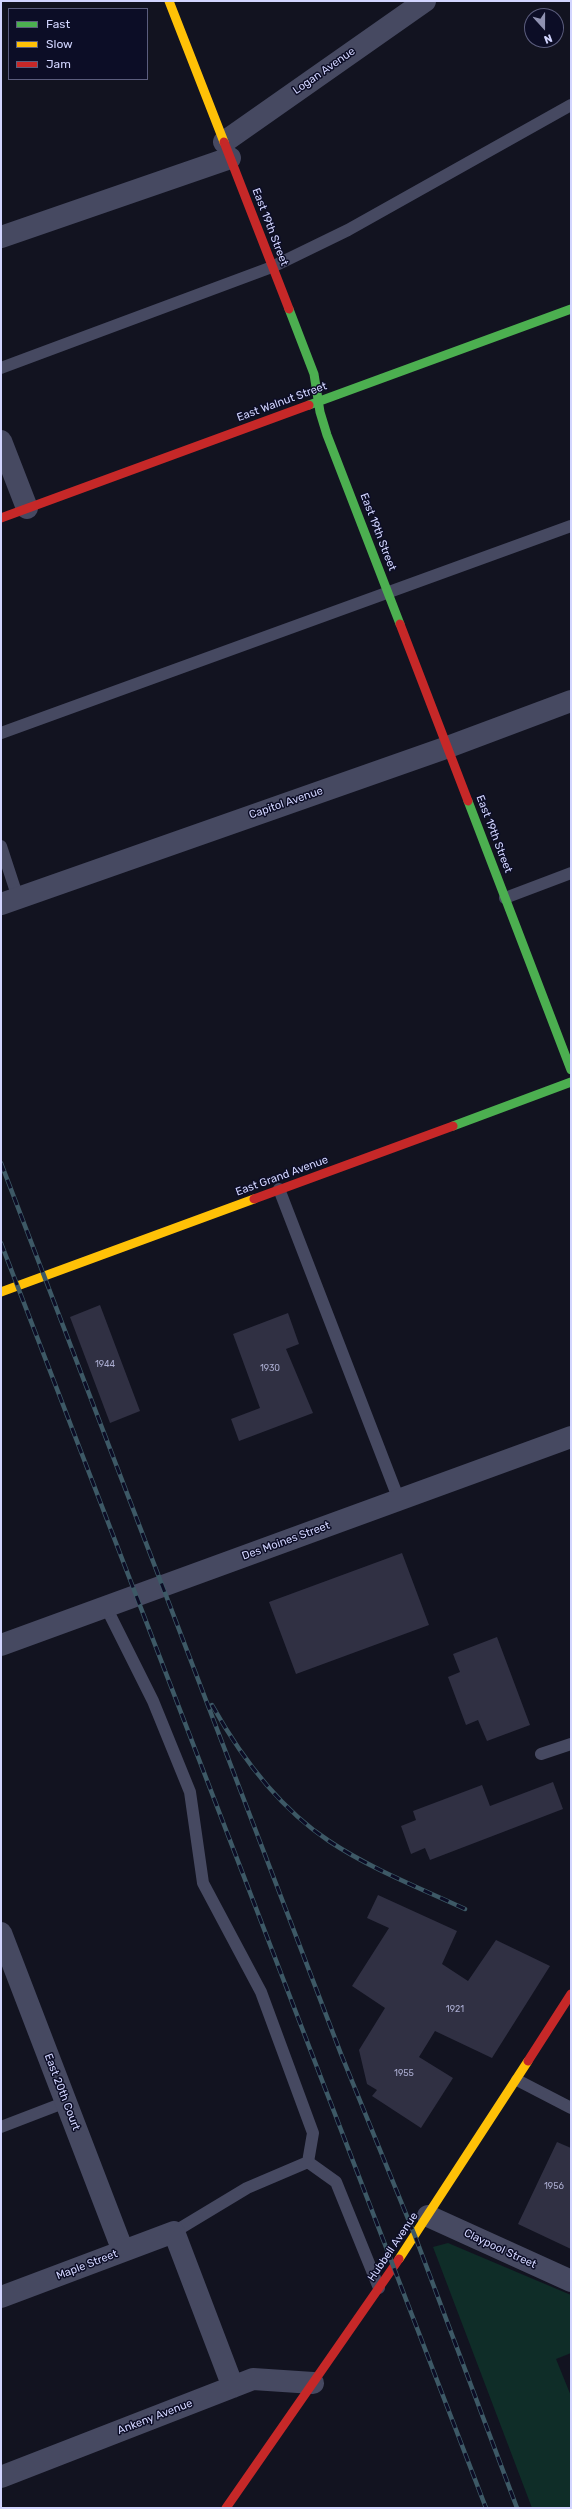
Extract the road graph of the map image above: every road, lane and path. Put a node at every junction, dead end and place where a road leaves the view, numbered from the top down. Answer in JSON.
{"nodes":[{"id":1,"x":169,"y":1,"type":"edge"},
{"id":2,"x":425,"y":1,"type":"edge"},
{"id":3,"x":571,"y":106,"type":"edge"},
{"id":4,"x":227,"y":150,"type":"junction"},
{"id":5,"x":1,"y":238,"type":"edge"},
{"id":6,"x":272,"y":267,"type":"junction"},
{"id":7,"x":571,"y":308,"type":"edge"},
{"id":8,"x":1,"y":368,"type":"edge"},
{"id":9,"x":318,"y":401,"type":"junction"},
{"id":10,"x":1,"y":441,"type":"edge"},
{"id":11,"x":27,"y":508,"type":"junction"},
{"id":12,"x":1,"y":518,"type":"edge"},
{"id":13,"x":571,"y":526,"type":"edge"},
{"id":14,"x":388,"y":593,"type":"junction"},
{"id":15,"x":571,"y":701,"type":"edge"},
{"id":16,"x":1,"y":733,"type":"edge"},
{"id":17,"x":448,"y":747,"type":"junction"},
{"id":18,"x":1,"y":846,"type":"edge"},
{"id":19,"x":571,"y":874,"type":"edge"},
{"id":20,"x":505,"y":898,"type":"junction"},
{"id":21,"x":10,"y":901,"type":"edge"},
{"id":22,"x":571,"y":1070,"type":"edge"},
{"id":23,"x":571,"y":1082,"type":"edge"},
{"id":24,"x":280,"y":1189,"type":"junction"},
{"id":25,"x":1,"y":1292,"type":"edge"},
{"id":26,"x":571,"y":1437,"type":"edge"},
{"id":27,"x":399,"y":1500,"type":"junction"},
{"id":28,"x":106,"y":1607,"type":"junction"},
{"id":29,"x":1,"y":1645,"type":"edge"},
{"id":30,"x":571,"y":1744,"type":"edge"},
{"id":31,"x":541,"y":1754,"type":"dead end"},
{"id":32,"x":3,"y":1946,"type":"edge"},
{"id":33,"x":571,"y":1994,"type":"edge"},
{"id":34,"x":517,"y":2080,"type":"junction"},
{"id":35,"x":66,"y":2102,"type":"junction"},
{"id":36,"x":571,"y":2108,"type":"edge"},
{"id":37,"x":1,"y":2127,"type":"edge"},
{"id":38,"x":308,"y":2162,"type":"junction"},
{"id":39,"x":428,"y":2216,"type":"junction"},
{"id":40,"x":174,"y":2232,"type":"junction"},
{"id":41,"x":123,"y":2251,"type":"junction"},
{"id":42,"x":571,"y":2281,"type":"edge"},
{"id":43,"x":379,"y":2288,"type":"junction"},
{"id":44,"x":1,"y":2297,"type":"edge"},
{"id":45,"x":313,"y":2383,"type":"junction"},
{"id":46,"x":233,"y":2387,"type":"junction"},
{"id":47,"x":1,"y":2477,"type":"edge"},
{"id":48,"x":226,"y":2508,"type":"edge"}],
"edges":[{"from":1,"to":4,"type":"street","name":"East 19th Street"},
{"from":2,"to":4,"type":"street","name":"Logan Avenue"},
{"from":3,"to":6,"type":"lane"},
{"from":4,"to":5,"type":"street","name":"Logan Avenue"},
{"from":4,"to":6,"type":"street","name":"East 19th Street"},
{"from":6,"to":8,"type":"lane"},
{"from":6,"to":9,"type":"street","name":"East 19th Street"},
{"from":7,"to":9,"type":"street","name":"East Walnut Street"},
{"from":9,"to":11,"type":"street","name":"East Walnut Street"},
{"from":9,"to":14,"type":"street","name":"East 19th Street"},
{"from":10,"to":11,"type":"street"},
{"from":11,"to":12,"type":"street","name":"East Walnut Street"},
{"from":13,"to":14,"type":"lane"},
{"from":14,"to":16,"type":"lane"},
{"from":14,"to":17,"type":"street","name":"East 19th Street"},
{"from":15,"to":17,"type":"street","name":"Capitol Avenue"},
{"from":17,"to":20,"type":"street","name":"East 19th Street"},
{"from":17,"to":21,"type":"street","name":"Capitol Avenue"},
{"from":18,"to":21,"type":"lane"},
{"from":19,"to":20,"type":"lane"},
{"from":20,"to":22,"type":"street","name":"East 19th Street"},
{"from":23,"to":24,"type":"street","name":"East Grand Avenue"},
{"from":24,"to":25,"type":"street","name":"East Grand Avenue"},
{"from":24,"to":27,"type":"lane"},
{"from":26,"to":27,"type":"street","name":"Des Moines Street"},
{"from":27,"to":28,"type":"street","name":"Des Moines Street"},
{"from":28,"to":29,"type":"street","name":"Des Moines Street"},
{"from":28,"to":38,"type":"lane"},
{"from":30,"to":31,"type":"lane"},
{"from":32,"to":35,"type":"street","name":"East 20th Court"},
{"from":33,"to":34,"type":"street","name":"Hubbell Avenue"},
{"from":34,"to":36,"type":"lane"},
{"from":34,"to":39,"type":"street","name":"Hubbell Avenue"},
{"from":35,"to":37,"type":"lane"},
{"from":35,"to":41,"type":"street","name":"East 20th Court"},
{"from":38,"to":40,"type":"lane"},
{"from":38,"to":43,"type":"lane"},
{"from":39,"to":42,"type":"street","name":"Claypool Street"},
{"from":39,"to":43,"type":"street","name":"Hubbell Avenue"},
{"from":40,"to":41,"type":"street","name":"Maple Street"},
{"from":40,"to":46,"type":"street"},
{"from":41,"to":44,"type":"street","name":"Maple Street"},
{"from":43,"to":45,"type":"street","name":"Hubbell Avenue"},
{"from":45,"to":46,"type":"street","name":"Ankeny Avenue"},
{"from":45,"to":48,"type":"street","name":"Hubbell Avenue"},
{"from":46,"to":47,"type":"street","name":"Ankeny Avenue"}]}
